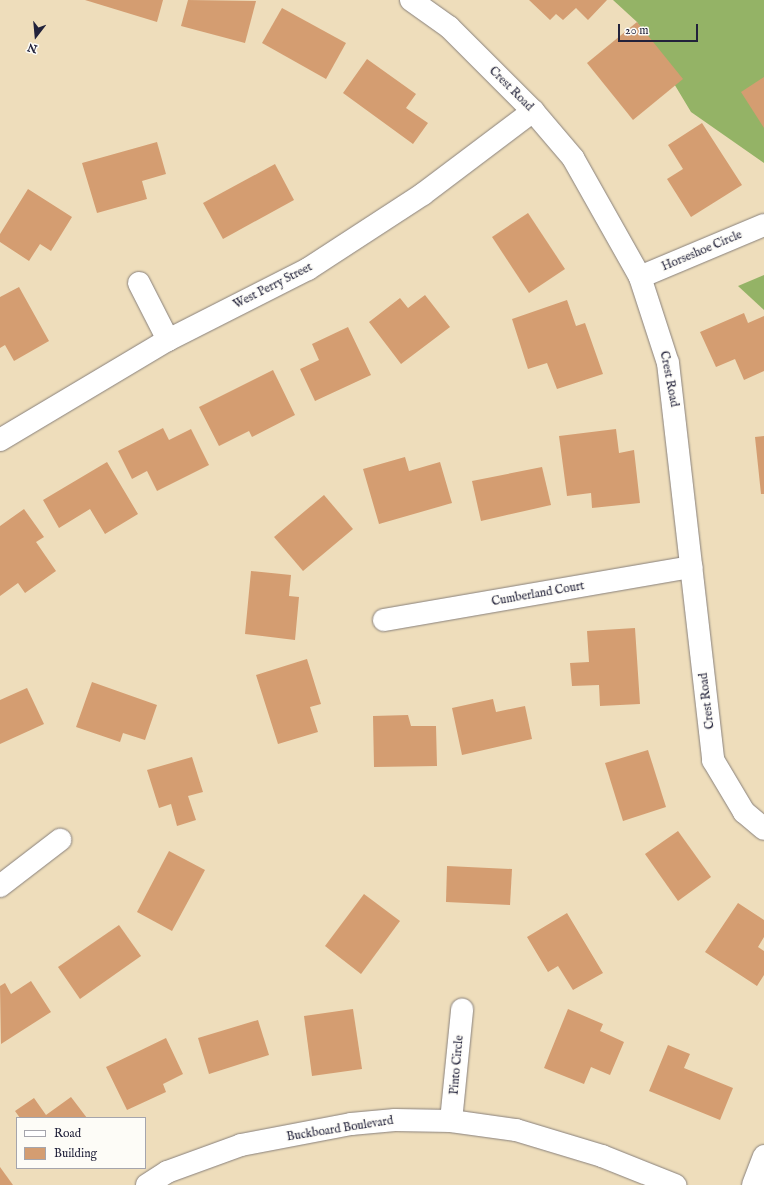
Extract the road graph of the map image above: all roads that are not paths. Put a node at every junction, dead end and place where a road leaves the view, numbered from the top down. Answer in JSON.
{"nodes":[{"id":1,"x":411,"y":0,"type":"edge"},
{"id":2,"x":533,"y":111,"type":"junction"},
{"id":3,"x":764,"y":226,"type":"edge"},
{"id":4,"x":640,"y":277,"type":"junction"},
{"id":5,"x":139,"y":283,"type":"dead end"},
{"id":6,"x":168,"y":340,"type":"junction"},
{"id":7,"x":0,"y":440,"type":"edge"},
{"id":8,"x":691,"y":567,"type":"junction"},
{"id":9,"x":384,"y":620,"type":"dead end"},
{"id":10,"x":764,"y":829,"type":"edge"},
{"id":11,"x":60,"y":840,"type":"dead end"},
{"id":12,"x":0,"y":886,"type":"edge"},
{"id":13,"x":462,"y":1010,"type":"dead end"},
{"id":14,"x":452,"y":1121,"type":"junction"},
{"id":15,"x":764,"y":1156,"type":"edge"},
{"id":16,"x":147,"y":1185,"type":"edge"},
{"id":17,"x":675,"y":1185,"type":"edge"},
{"id":18,"x":753,"y":1185,"type":"edge"}],
"edges":[{"from":1,"to":2,"type":"street","name":"Crest Road"},
{"from":2,"to":4,"type":"street","name":"Crest Road"},
{"from":2,"to":6,"type":"street","name":"West Perry Street"},
{"from":3,"to":4,"type":"street","name":"Horseshoe Circle"},
{"from":4,"to":8,"type":"street","name":"Crest Road"},
{"from":5,"to":6,"type":"street"},
{"from":6,"to":7,"type":"street","name":"West Perry Street"},
{"from":8,"to":9,"type":"street","name":"Cumberland Court"},
{"from":8,"to":10,"type":"street","name":"Crest Road"},
{"from":11,"to":12,"type":"street"},
{"from":13,"to":14,"type":"street","name":"Pinto Circle"},
{"from":14,"to":16,"type":"street","name":"Buckboard Boulevard"},
{"from":14,"to":17,"type":"street","name":"Buckboard Boulevard"},
{"from":15,"to":18,"type":"street"}]}
